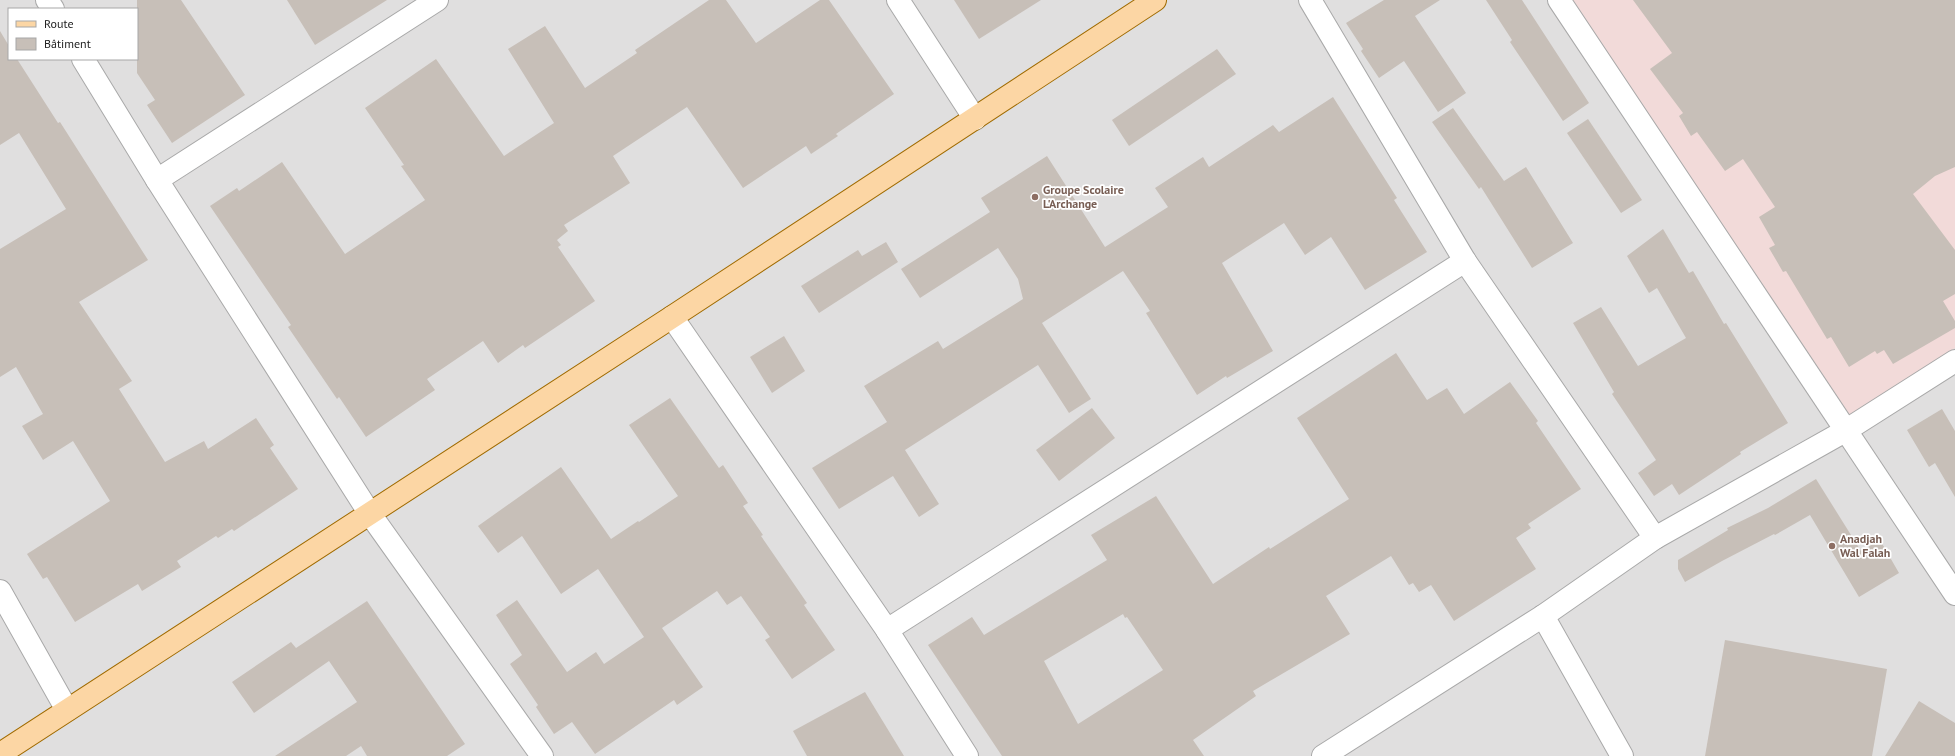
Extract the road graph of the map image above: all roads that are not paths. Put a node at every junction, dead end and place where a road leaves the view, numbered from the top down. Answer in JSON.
{"nodes":[{"id":1,"x":437,"y":0,"type":"edge"},
{"id":2,"x":898,"y":0,"type":"edge"},
{"id":3,"x":1155,"y":0,"type":"edge"},
{"id":4,"x":1310,"y":0,"type":"edge"},
{"id":5,"x":1558,"y":0,"type":"edge"},
{"id":6,"x":84,"y":60,"type":"edge"},
{"id":7,"x":975,"y":119,"type":"junction"},
{"id":8,"x":157,"y":180,"type":"junction"},
{"id":9,"x":1465,"y":261,"type":"junction"},
{"id":10,"x":672,"y":317,"type":"junction"},
{"id":11,"x":1955,"y":361,"type":"edge"},
{"id":12,"x":1845,"y":431,"type":"junction"},
{"id":13,"x":370,"y":514,"type":"junction"},
{"id":14,"x":1655,"y":538,"type":"junction"},
{"id":15,"x":0,"y":591,"type":"edge"},
{"id":16,"x":1955,"y":594,"type":"edge"},
{"id":17,"x":1543,"y":616,"type":"junction"},
{"id":18,"x":887,"y":630,"type":"junction"},
{"id":19,"x":67,"y":710,"type":"junction"},
{"id":20,"x":0,"y":754,"type":"edge"},
{"id":21,"x":542,"y":756,"type":"edge"},
{"id":22,"x":967,"y":756,"type":"edge"},
{"id":23,"x":1323,"y":756,"type":"edge"},
{"id":24,"x":1622,"y":756,"type":"edge"}],
"edges":[{"from":1,"to":8,"type":"street"},
{"from":2,"to":7,"type":"street"},
{"from":3,"to":7,"type":"main road"},
{"from":4,"to":9,"type":"street"},
{"from":5,"to":12,"type":"street"},
{"from":6,"to":8,"type":"street"},
{"from":7,"to":10,"type":"main road"},
{"from":8,"to":13,"type":"street"},
{"from":9,"to":14,"type":"street"},
{"from":9,"to":18,"type":"street"},
{"from":10,"to":13,"type":"main road"},
{"from":10,"to":18,"type":"street"},
{"from":11,"to":12,"type":"street"},
{"from":12,"to":14,"type":"street"},
{"from":12,"to":16,"type":"street"},
{"from":13,"to":19,"type":"main road"},
{"from":13,"to":21,"type":"street"},
{"from":14,"to":17,"type":"street"},
{"from":15,"to":19,"type":"street"},
{"from":17,"to":23,"type":"street"},
{"from":17,"to":24,"type":"street"},
{"from":18,"to":22,"type":"street"},
{"from":19,"to":20,"type":"main road"}]}
